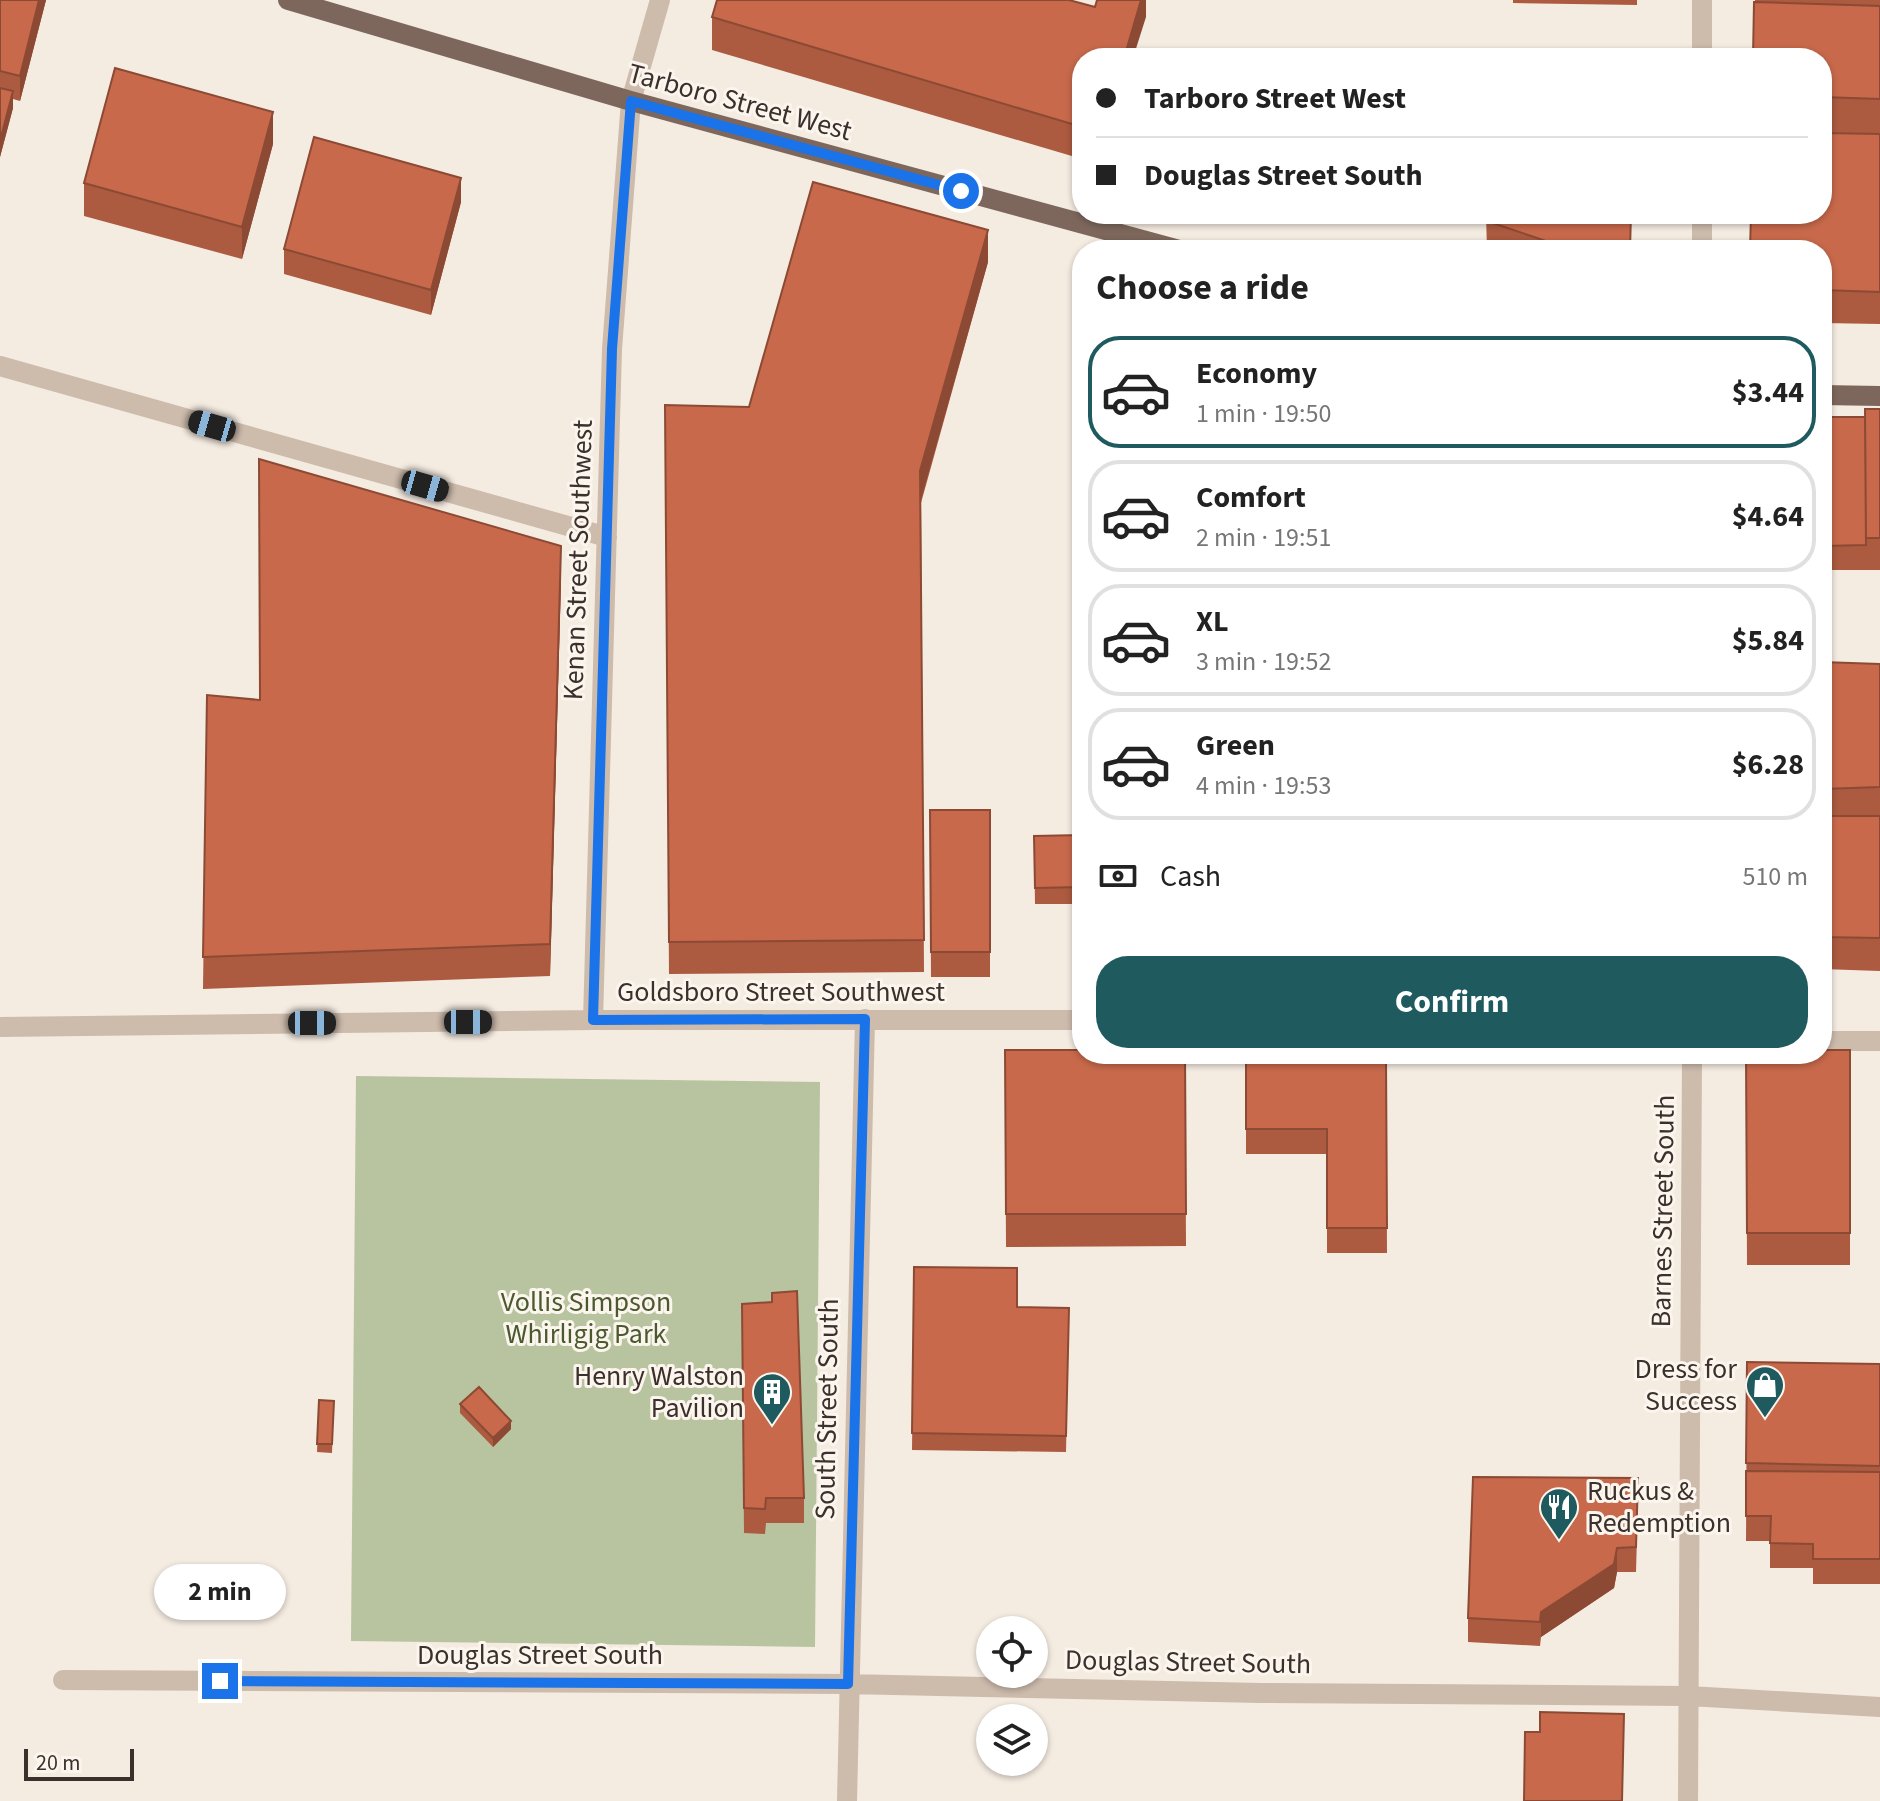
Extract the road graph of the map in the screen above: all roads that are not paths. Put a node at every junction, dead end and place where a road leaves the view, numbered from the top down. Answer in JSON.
{"nodes":[{"id":1,"x":288,"y":0,"type":"edge"},
{"id":2,"x":660,"y":0,"type":"edge"},
{"id":3,"x":1702,"y":0,"type":"edge"},
{"id":4,"x":1702,"y":48,"type":"edge"},
{"id":5,"x":631,"y":101,"type":"junction"},
{"id":6,"x":1072,"y":221,"type":"edge"},
{"id":7,"x":1083,"y":224,"type":"edge"},
{"id":8,"x":1142,"y":240,"type":"edge"},
{"id":9,"x":0,"y":366,"type":"edge"},
{"id":10,"x":1832,"y":395,"type":"edge"},
{"id":11,"x":1880,"y":396,"type":"edge"},
{"id":12,"x":607,"y":537,"type":"junction"},
{"id":13,"x":865,"y":1019,"type":"junction"},
{"id":14,"x":593,"y":1020,"type":"junction"},
{"id":15,"x":1072,"y":1020,"type":"edge"},
{"id":16,"x":0,"y":1027,"type":"edge"},
{"id":17,"x":1832,"y":1041,"type":"edge"},
{"id":18,"x":1880,"y":1041,"type":"edge"},
{"id":19,"x":1692,"y":1064,"type":"edge"},
{"id":20,"x":63,"y":1680,"type":"dead end"},
{"id":21,"x":848,"y":1684,"type":"junction"},
{"id":22,"x":1689,"y":1696,"type":"junction"},
{"id":23,"x":1880,"y":1707,"type":"edge"},
{"id":24,"x":847,"y":1801,"type":"edge"},
{"id":25,"x":1688,"y":1801,"type":"edge"}],
"edges":[{"from":1,"to":5,"type":"main road","name":"Tarboro Street West"},
{"from":2,"to":5,"type":"street","name":"Kenan Street Southwest"},
{"from":3,"to":4,"type":"street"},
{"from":5,"to":6,"type":"main road","name":"Tarboro Street West"},
{"from":5,"to":12,"type":"street","name":"Kenan Street Southwest"},
{"from":7,"to":8,"type":"main road","name":"Tarboro Street West"},
{"from":9,"to":12,"type":"street"},
{"from":10,"to":11,"type":"main road"},
{"from":12,"to":14,"type":"street","name":"Kenan Street Southwest"},
{"from":13,"to":14,"type":"street","name":"Goldsboro Street Southwest"},
{"from":13,"to":15,"type":"street","name":"Goldsboro Street Southwest"},
{"from":13,"to":21,"type":"street","name":"South Street South"},
{"from":14,"to":16,"type":"street","name":"Goldsboro Street Southwest"},
{"from":17,"to":18,"type":"street"},
{"from":19,"to":22,"type":"street","name":"Barnes Street South"},
{"from":20,"to":21,"type":"street","name":"Douglas Street South"},
{"from":21,"to":22,"type":"street","name":"Douglas Street South"},
{"from":21,"to":24,"type":"street","name":"South Street South"},
{"from":22,"to":23,"type":"street","name":"Douglas Street South"},
{"from":22,"to":25,"type":"street","name":"Barnes Street South"}]}
